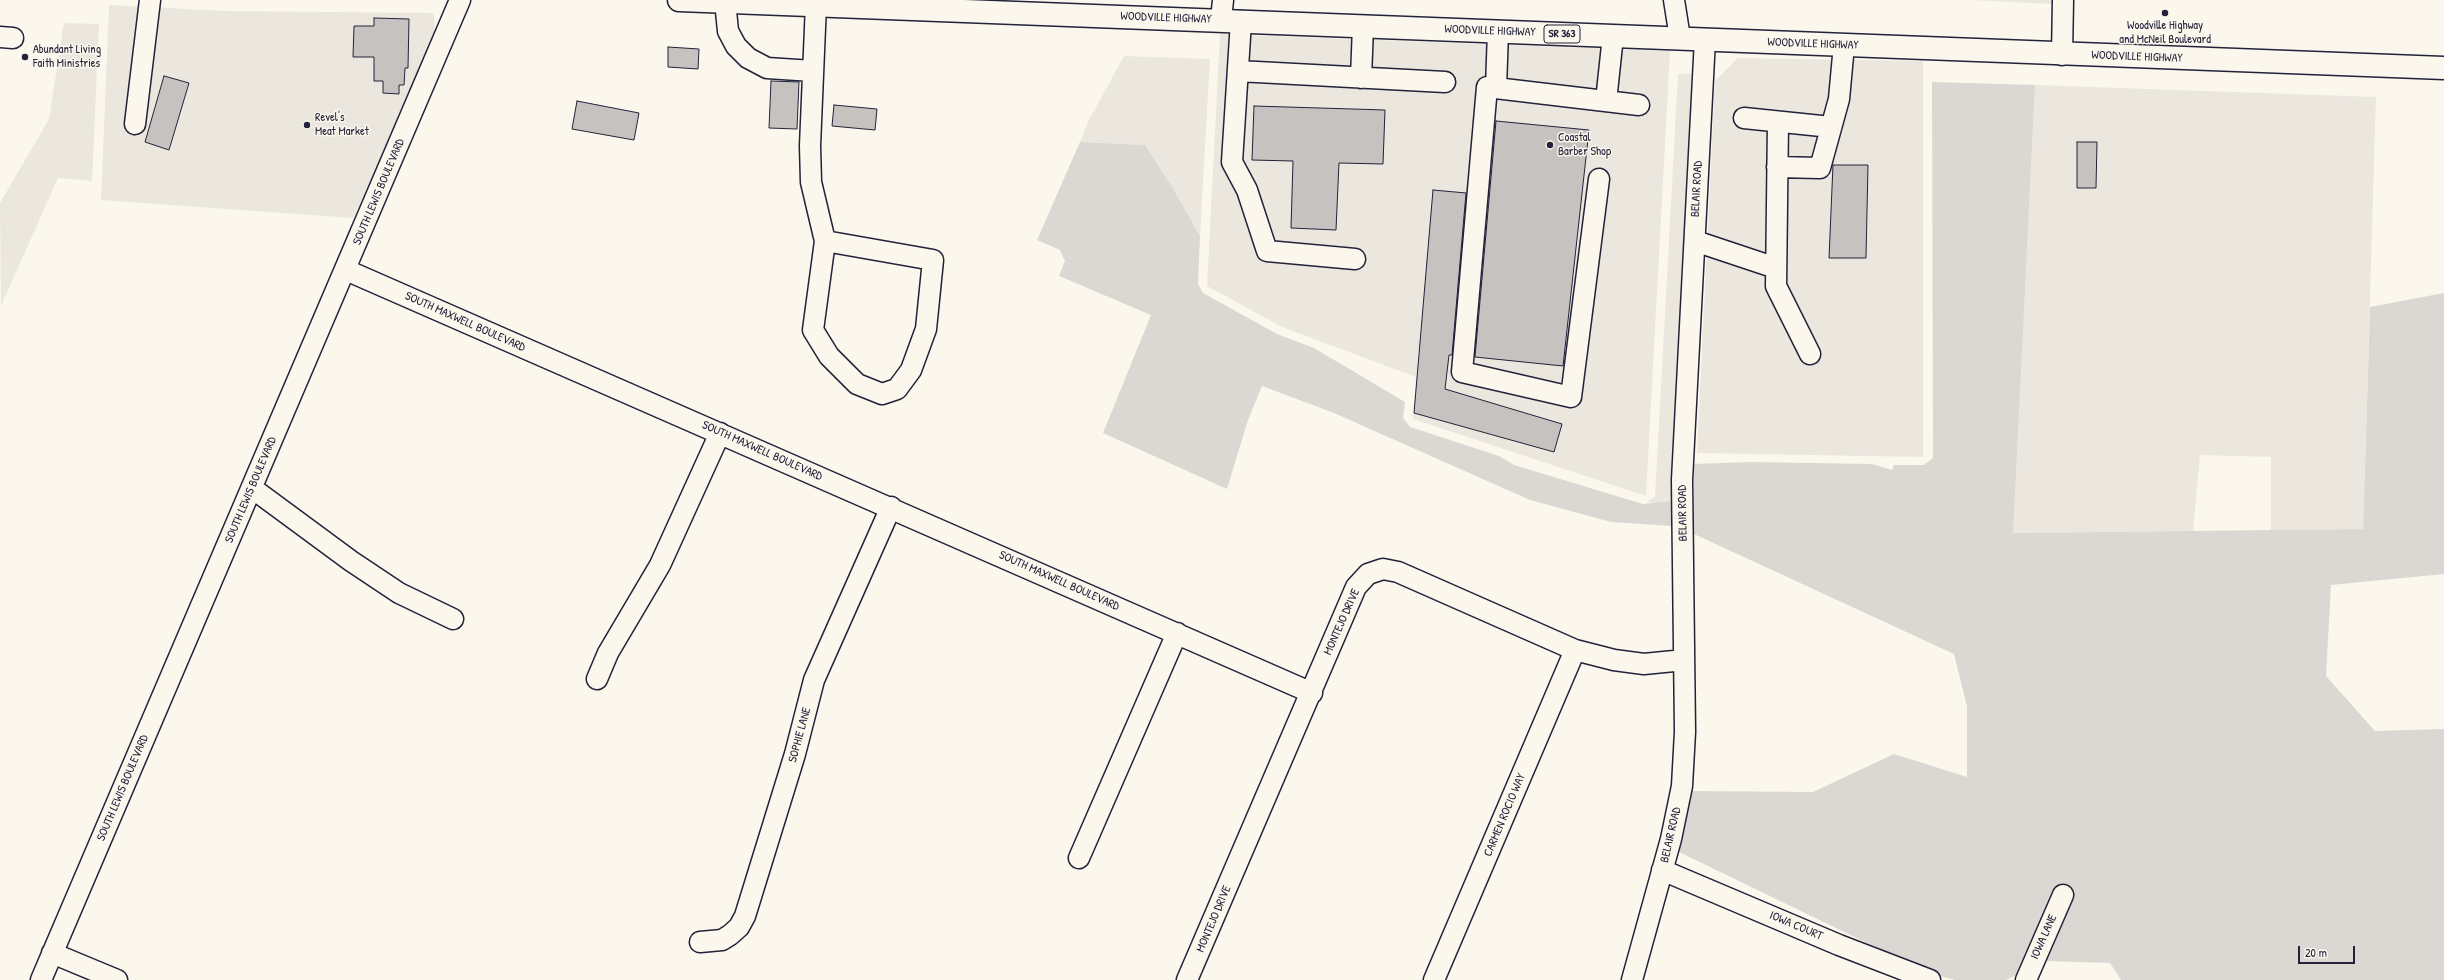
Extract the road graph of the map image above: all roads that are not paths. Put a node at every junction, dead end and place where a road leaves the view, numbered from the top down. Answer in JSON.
{"nodes":[{"id":1,"x":150,"y":0,"type":"edge"},
{"id":2,"x":460,"y":0,"type":"edge"},
{"id":3,"x":679,"y":0,"type":"edge"},
{"id":4,"x":1674,"y":0,"type":"edge"},
{"id":5,"x":2064,"y":0,"type":"edge"},
{"id":6,"x":725,"y":1,"type":"junction"},
{"id":7,"x":816,"y":4,"type":"junction"},
{"id":8,"x":1228,"y":14,"type":"edge"},
{"id":9,"x":1363,"y":26,"type":"junction"},
{"id":10,"x":1498,"y":31,"type":"junction"},
{"id":11,"x":1613,"y":36,"type":"junction"},
{"id":12,"x":1680,"y":38,"type":"junction"},
{"id":13,"x":1705,"y":39,"type":"junction"},
{"id":14,"x":1844,"y":45,"type":"junction"},
{"id":15,"x":2062,"y":55,"type":"junction"},
{"id":16,"x":2444,"y":68,"type":"edge"},
{"id":17,"x":813,"y":71,"type":"junction"},
{"id":18,"x":1238,"y":71,"type":"junction"},
{"id":19,"x":1361,"y":78,"type":"junction"},
{"id":20,"x":1445,"y":82,"type":"dead end"},
{"id":21,"x":1496,"y":88,"type":"junction"},
{"id":22,"x":1606,"y":101,"type":"junction"},
{"id":23,"x":1639,"y":104,"type":"dead end"},
{"id":24,"x":1744,"y":118,"type":"dead end"},
{"id":25,"x":1778,"y":122,"type":"junction"},
{"id":26,"x":135,"y":124,"type":"dead end"},
{"id":27,"x":1831,"y":127,"type":"junction"},
{"id":28,"x":1777,"y":167,"type":"junction"},
{"id":29,"x":1599,"y":179,"type":"dead end"},
{"id":30,"x":825,"y":241,"type":"junction"},
{"id":31,"x":1695,"y":241,"type":"junction"},
{"id":32,"x":1355,"y":259,"type":"dead end"},
{"id":33,"x":1776,"y":268,"type":"junction"},
{"id":34,"x":346,"y":270,"type":"junction"},
{"id":35,"x":1810,"y":354,"type":"dead end"},
{"id":36,"x":720,"y":433,"type":"junction"},
{"id":37,"x":252,"y":488,"type":"junction"},
{"id":38,"x":891,"y":507,"type":"junction"},
{"id":39,"x":453,"y":619,"type":"dead end"},
{"id":40,"x":1177,"y":633,"type":"junction"},
{"id":41,"x":1575,"y":650,"type":"junction"},
{"id":42,"x":1684,"y":660,"type":"junction"},
{"id":43,"x":598,"y":679,"type":"dead end"},
{"id":44,"x":1312,"y":693,"type":"junction"},
{"id":45,"x":1079,"y":858,"type":"dead end"},
{"id":46,"x":1662,"y":870,"type":"junction"},
{"id":47,"x":2063,"y":895,"type":"dead end"},
{"id":48,"x":700,"y":942,"type":"dead end"},
{"id":49,"x":52,"y":953,"type":"junction"},
{"id":50,"x":47,"y":978,"type":"edge"},
{"id":51,"x":117,"y":980,"type":"edge"},
{"id":52,"x":1187,"y":980,"type":"edge"},
{"id":53,"x":1434,"y":980,"type":"edge"},
{"id":54,"x":1632,"y":980,"type":"edge"},
{"id":55,"x":1930,"y":980,"type":"edge"},
{"id":56,"x":2026,"y":980,"type":"edge"}],
"edges":[{"from":1,"to":26,"type":"street"},
{"from":2,"to":34,"type":"street","name":"SOUTH LEWIS BOULEVARD"},
{"from":3,"to":6,"type":"main road","name":"WOODVILLE HIGHWAY","number":"SR 363"},
{"from":4,"to":12,"type":"street"},
{"from":5,"to":15,"type":"street"},
{"from":6,"to":7,"type":"main road","name":"WOODVILLE HIGHWAY","number":"SR 363"},
{"from":6,"to":17,"type":"street"},
{"from":7,"to":8,"type":"main road","name":"WOODVILLE HIGHWAY","number":"SR 363"},
{"from":7,"to":17,"type":"street"},
{"from":8,"to":9,"type":"main road","name":"WOODVILLE HIGHWAY","number":"SR 363"},
{"from":8,"to":18,"type":"street"},
{"from":9,"to":10,"type":"main road","name":"WOODVILLE HIGHWAY","number":"SR 363"},
{"from":9,"to":19,"type":"street"},
{"from":10,"to":11,"type":"main road","name":"WOODVILLE HIGHWAY","number":"SR 363"},
{"from":10,"to":21,"type":"street"},
{"from":11,"to":12,"type":"main road","name":"WOODVILLE HIGHWAY","number":"SR 363"},
{"from":11,"to":22,"type":"street"},
{"from":12,"to":13,"type":"main road","name":"WOODVILLE HIGHWAY","number":"SR 363"},
{"from":13,"to":14,"type":"main road","name":"WOODVILLE HIGHWAY","number":"SR 363"},
{"from":13,"to":31,"type":"street","name":"BELAIR ROAD"},
{"from":14,"to":15,"type":"main road","name":"WOODVILLE HIGHWAY","number":"SR 363"},
{"from":14,"to":27,"type":"street"},
{"from":15,"to":16,"type":"main road","name":"WOODVILLE HIGHWAY","number":"SR 363"},
{"from":17,"to":30,"type":"street"},
{"from":18,"to":19,"type":"street"},
{"from":18,"to":32,"type":"street"},
{"from":19,"to":20,"type":"street"},
{"from":21,"to":22,"type":"street"},
{"from":21,"to":29,"type":"street"},
{"from":22,"to":23,"type":"street"},
{"from":24,"to":25,"type":"street"},
{"from":25,"to":27,"type":"street"},
{"from":25,"to":28,"type":"street"},
{"from":27,"to":28,"type":"street"},
{"from":28,"to":33,"type":"street"},
{"from":30,"to":30,"type":"street"},
{"from":31,"to":33,"type":"street"},
{"from":31,"to":42,"type":"street","name":"BELAIR ROAD"},
{"from":33,"to":35,"type":"street"},
{"from":34,"to":36,"type":"street","name":"SOUTH MAXWELL BOULEVARD"},
{"from":34,"to":37,"type":"street","name":"SOUTH LEWIS BOULEVARD"},
{"from":36,"to":38,"type":"street","name":"SOUTH MAXWELL BOULEVARD"},
{"from":36,"to":43,"type":"street"},
{"from":37,"to":39,"type":"street"},
{"from":37,"to":49,"type":"street","name":"SOUTH LEWIS BOULEVARD"},
{"from":38,"to":40,"type":"street","name":"SOUTH MAXWELL BOULEVARD"},
{"from":38,"to":48,"type":"street","name":"SOPHIE LANE"},
{"from":40,"to":44,"type":"street","name":"SOUTH MAXWELL BOULEVARD"},
{"from":40,"to":45,"type":"street"},
{"from":41,"to":42,"type":"street","name":"MONTEJO DRIVE"},
{"from":41,"to":44,"type":"street","name":"MONTEJO DRIVE"},
{"from":41,"to":53,"type":"street","name":"CARMEN ROCIO WAY"},
{"from":42,"to":46,"type":"street","name":"BELAIR ROAD"},
{"from":44,"to":52,"type":"street","name":"MONTEJO DRIVE"},
{"from":46,"to":54,"type":"street","name":"BELAIR ROAD"},
{"from":46,"to":55,"type":"street","name":"IOWA COURT"},
{"from":47,"to":56,"type":"street","name":"IOWA LANE"},
{"from":49,"to":50,"type":"street","name":"SOUTH LEWIS BOULEVARD"},
{"from":49,"to":51,"type":"street"}]}
